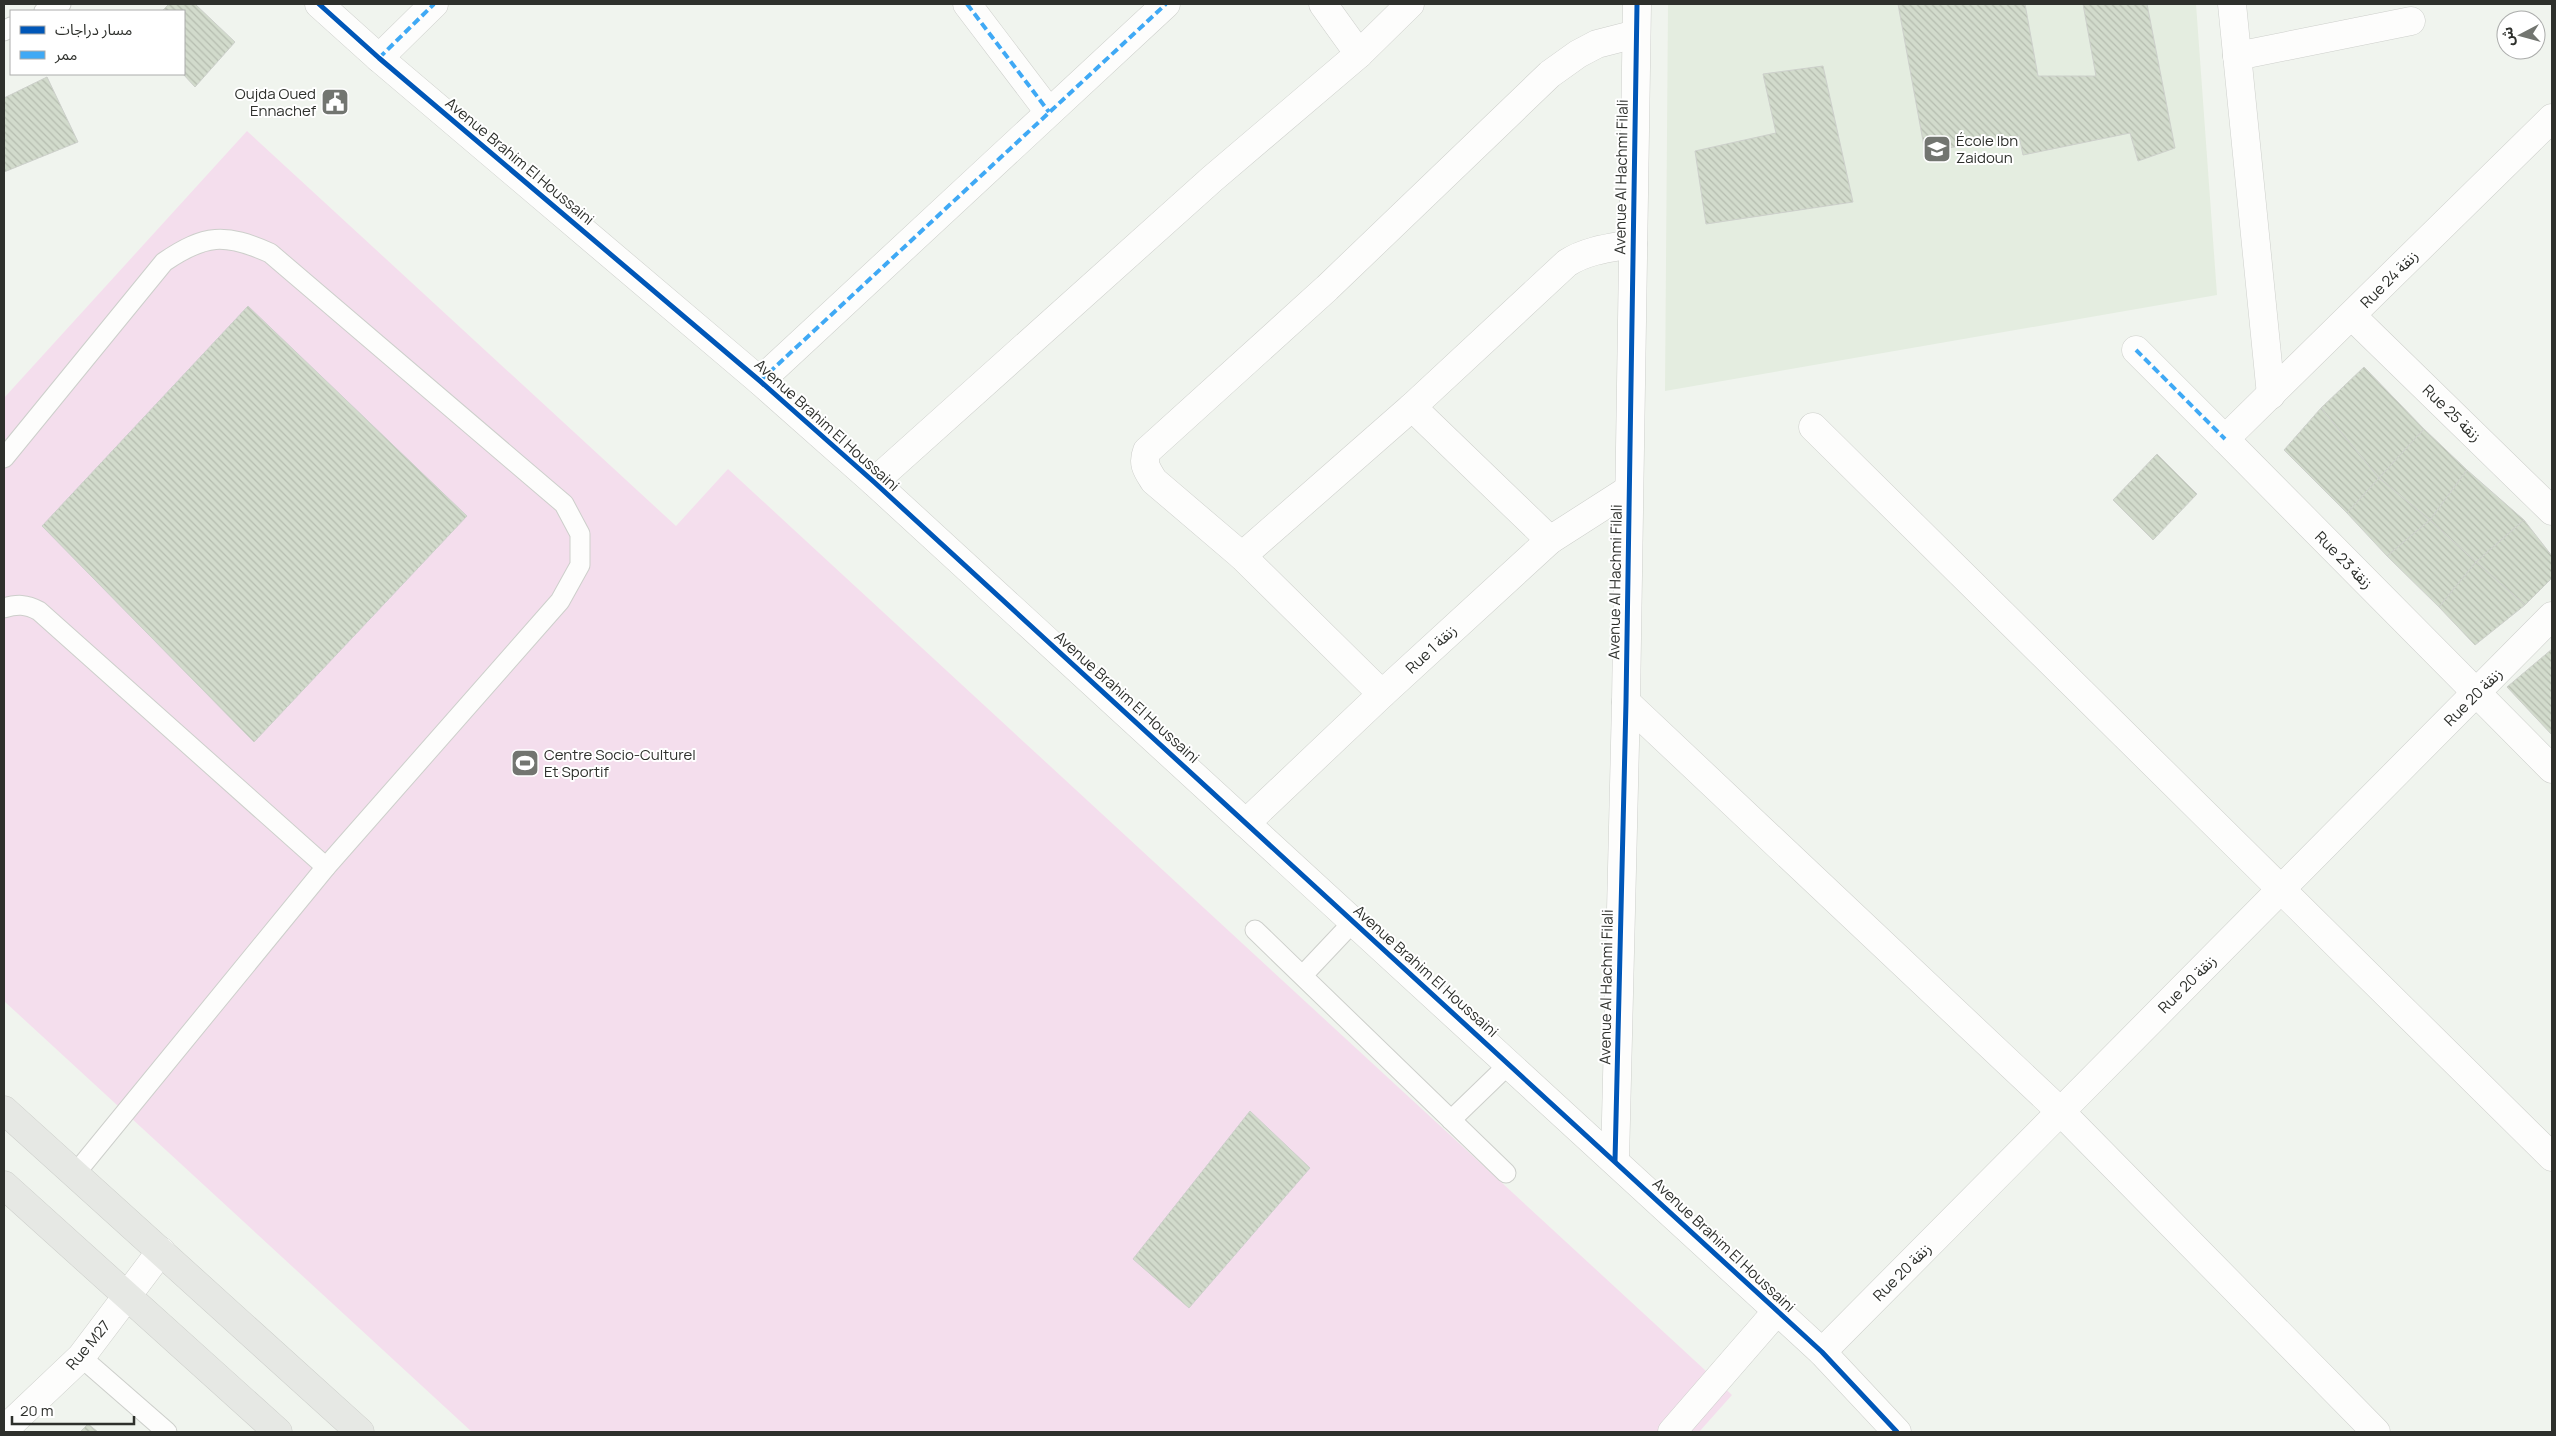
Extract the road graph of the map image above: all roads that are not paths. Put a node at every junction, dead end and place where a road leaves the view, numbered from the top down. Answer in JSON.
{"nodes":[{"id":1,"x":61,"y":4,"type":"edge"},
{"id":2,"x":319,"y":4,"type":"edge"},
{"id":3,"x":434,"y":4,"type":"edge"},
{"id":4,"x":967,"y":4,"type":"edge"},
{"id":5,"x":1166,"y":4,"type":"edge"},
{"id":6,"x":1324,"y":4,"type":"edge"},
{"id":7,"x":1410,"y":4,"type":"edge"},
{"id":8,"x":1637,"y":4,"type":"edge"},
{"id":9,"x":2232,"y":4,"type":"edge"},
{"id":10,"x":46,"y":10,"type":"edge"},
{"id":11,"x":2411,"y":21,"type":"dead end"},
{"id":12,"x":1636,"y":34,"type":"junction"},
{"id":13,"x":1358,"y":54,"type":"junction"},
{"id":14,"x":2237,"y":56,"type":"junction"},
{"id":15,"x":380,"y":58,"type":"junction"},
{"id":16,"x":1049,"y":112,"type":"junction"},
{"id":17,"x":2552,"y":118,"type":"edge"},
{"id":18,"x":1633,"y":244,"type":"junction"},
{"id":19,"x":2352,"y":316,"type":"junction"},
{"id":20,"x":2136,"y":350,"type":"dead end"},
{"id":21,"x":760,"y":381,"type":"junction"},
{"id":22,"x":2271,"y":395,"type":"junction"},
{"id":23,"x":1412,"y":407,"type":"junction"},
{"id":24,"x":1813,"y":427,"type":"dead end"},
{"id":25,"x":2225,"y":439,"type":"junction"},
{"id":26,"x":4,"y":458,"type":"edge"},
{"id":27,"x":874,"y":482,"type":"junction"},
{"id":28,"x":1628,"y":490,"type":"junction"},
{"id":29,"x":2552,"y":511,"type":"edge"},
{"id":30,"x":1550,"y":540,"type":"junction"},
{"id":31,"x":1242,"y":556,"type":"junction"},
{"id":32,"x":4,"y":608,"type":"edge"},
{"id":33,"x":2552,"y":616,"type":"edge"},
{"id":34,"x":2476,"y":693,"type":"junction"},
{"id":35,"x":1382,"y":694,"type":"junction"},
{"id":36,"x":1626,"y":702,"type":"junction"},
{"id":37,"x":2552,"y":769,"type":"edge"},
{"id":38,"x":1246,"y":823,"type":"junction"},
{"id":39,"x":326,"y":867,"type":"junction"},
{"id":40,"x":2282,"y":888,"type":"junction"},
{"id":41,"x":1353,"y":922,"type":"junction"},
{"id":42,"x":1255,"y":930,"type":"dead end"},
{"id":43,"x":1303,"y":974,"type":"junction"},
{"id":44,"x":1508,"y":1064,"type":"junction"},
{"id":45,"x":4,"y":1110,"type":"edge"},
{"id":46,"x":2060,"y":1112,"type":"junction"},
{"id":47,"x":1451,"y":1120,"type":"junction"},
{"id":48,"x":2552,"y":1157,"type":"edge"},
{"id":49,"x":1615,"y":1161,"type":"junction"},
{"id":50,"x":1506,"y":1173,"type":"dead end"},
{"id":51,"x":75,"y":1174,"type":"junction"},
{"id":52,"x":4,"y":1185,"type":"edge"},
{"id":53,"x":161,"y":1251,"type":"junction"},
{"id":54,"x":128,"y":1296,"type":"junction"},
{"id":55,"x":1778,"y":1311,"type":"junction"},
{"id":56,"x":1822,"y":1352,"type":"junction"},
{"id":57,"x":81,"y":1357,"type":"junction"},
{"id":58,"x":4,"y":1430,"type":"edge"},
{"id":59,"x":167,"y":1432,"type":"edge"},
{"id":60,"x":278,"y":1432,"type":"edge"},
{"id":61,"x":360,"y":1432,"type":"edge"},
{"id":62,"x":1672,"y":1432,"type":"edge"},
{"id":63,"x":1897,"y":1432,"type":"edge"},
{"id":64,"x":2376,"y":1432,"type":"edge"}],
"edges":[{"from":1,"to":10,"type":"lane"},
{"from":2,"to":15,"type":"street","name":"Avenue Brahim El Houssaini"},
{"from":3,"to":15,"type":"street"},
{"from":4,"to":16,"type":"street"},
{"from":5,"to":16,"type":"street"},
{"from":6,"to":13,"type":"street"},
{"from":7,"to":13,"type":"street"},
{"from":8,"to":12,"type":"street","name":"Avenue Al Hachmi Filali"},
{"from":9,"to":14,"type":"street"},
{"from":11,"to":14,"type":"street"},
{"from":12,"to":18,"type":"street","name":"Avenue Al Hachmi Filali"},
{"from":12,"to":31,"type":"street"},
{"from":13,"to":27,"type":"street"},
{"from":14,"to":22,"type":"street"},
{"from":15,"to":21,"type":"street","name":"Avenue Brahim El Houssaini"},
{"from":16,"to":21,"type":"street"},
{"from":17,"to":19,"type":"street","name":"Rue 24 زنقة"},
{"from":18,"to":23,"type":"street"},
{"from":18,"to":28,"type":"street","name":"Avenue Al Hachmi Filali"},
{"from":19,"to":22,"type":"street","name":"Rue 24 زنقة"},
{"from":19,"to":29,"type":"street","name":"Rue 25 زنقة"},
{"from":20,"to":25,"type":"street","name":"Rue 23 زنقة"},
{"from":21,"to":27,"type":"street","name":"Avenue Brahim El Houssaini"},
{"from":22,"to":25,"type":"street","name":"Rue 24 زنقة"},
{"from":23,"to":30,"type":"street"},
{"from":23,"to":31,"type":"street"},
{"from":24,"to":40,"type":"street"},
{"from":25,"to":34,"type":"street","name":"Rue 23 زنقة"},
{"from":26,"to":39,"type":"lane"},
{"from":27,"to":38,"type":"street","name":"Avenue Brahim El Houssaini"},
{"from":28,"to":30,"type":"street","name":"Rue 1 زنقة"},
{"from":28,"to":36,"type":"street","name":"Avenue Al Hachmi Filali"},
{"from":30,"to":35,"type":"street","name":"Rue 1 زنقة"},
{"from":31,"to":35,"type":"street"},
{"from":32,"to":39,"type":"lane"},
{"from":33,"to":34,"type":"street","name":"Rue 20 زنقة"},
{"from":34,"to":37,"type":"street","name":"Rue 23 زنقة"},
{"from":34,"to":40,"type":"street","name":"Rue 20 زنقة"},
{"from":35,"to":38,"type":"street","name":"Rue 1 زنقة"},
{"from":36,"to":46,"type":"street"},
{"from":36,"to":49,"type":"street","name":"Avenue Al Hachmi Filali"},
{"from":38,"to":41,"type":"street","name":"Avenue Brahim El Houssaini"},
{"from":39,"to":51,"type":"lane"},
{"from":40,"to":46,"type":"street","name":"Rue 20 زنقة"},
{"from":40,"to":48,"type":"street"},
{"from":41,"to":43,"type":"lane"},
{"from":41,"to":44,"type":"street","name":"Avenue Brahim El Houssaini"},
{"from":42,"to":43,"type":"lane"},
{"from":43,"to":47,"type":"lane"},
{"from":44,"to":47,"type":"lane"},
{"from":44,"to":49,"type":"street","name":"Avenue Brahim El Houssaini"},
{"from":45,"to":51,"type":"main road"},
{"from":46,"to":56,"type":"street","name":"Rue 20 زنقة"},
{"from":46,"to":64,"type":"street"},
{"from":47,"to":50,"type":"lane"},
{"from":49,"to":55,"type":"street","name":"Avenue Brahim El Houssaini"},
{"from":51,"to":53,"type":"main road"},
{"from":52,"to":54,"type":"main road"},
{"from":53,"to":54,"type":"street","name":"Rue M27"},
{"from":53,"to":61,"type":"main road"},
{"from":54,"to":57,"type":"street","name":"Rue M27"},
{"from":54,"to":60,"type":"main road"},
{"from":55,"to":56,"type":"street","name":"Avenue Brahim El Houssaini"},
{"from":55,"to":62,"type":"street"},
{"from":56,"to":63,"type":"street","name":"Avenue Brahim El Houssaini"},
{"from":57,"to":58,"type":"street","name":"Rue M27"},
{"from":57,"to":59,"type":"lane"}]}
